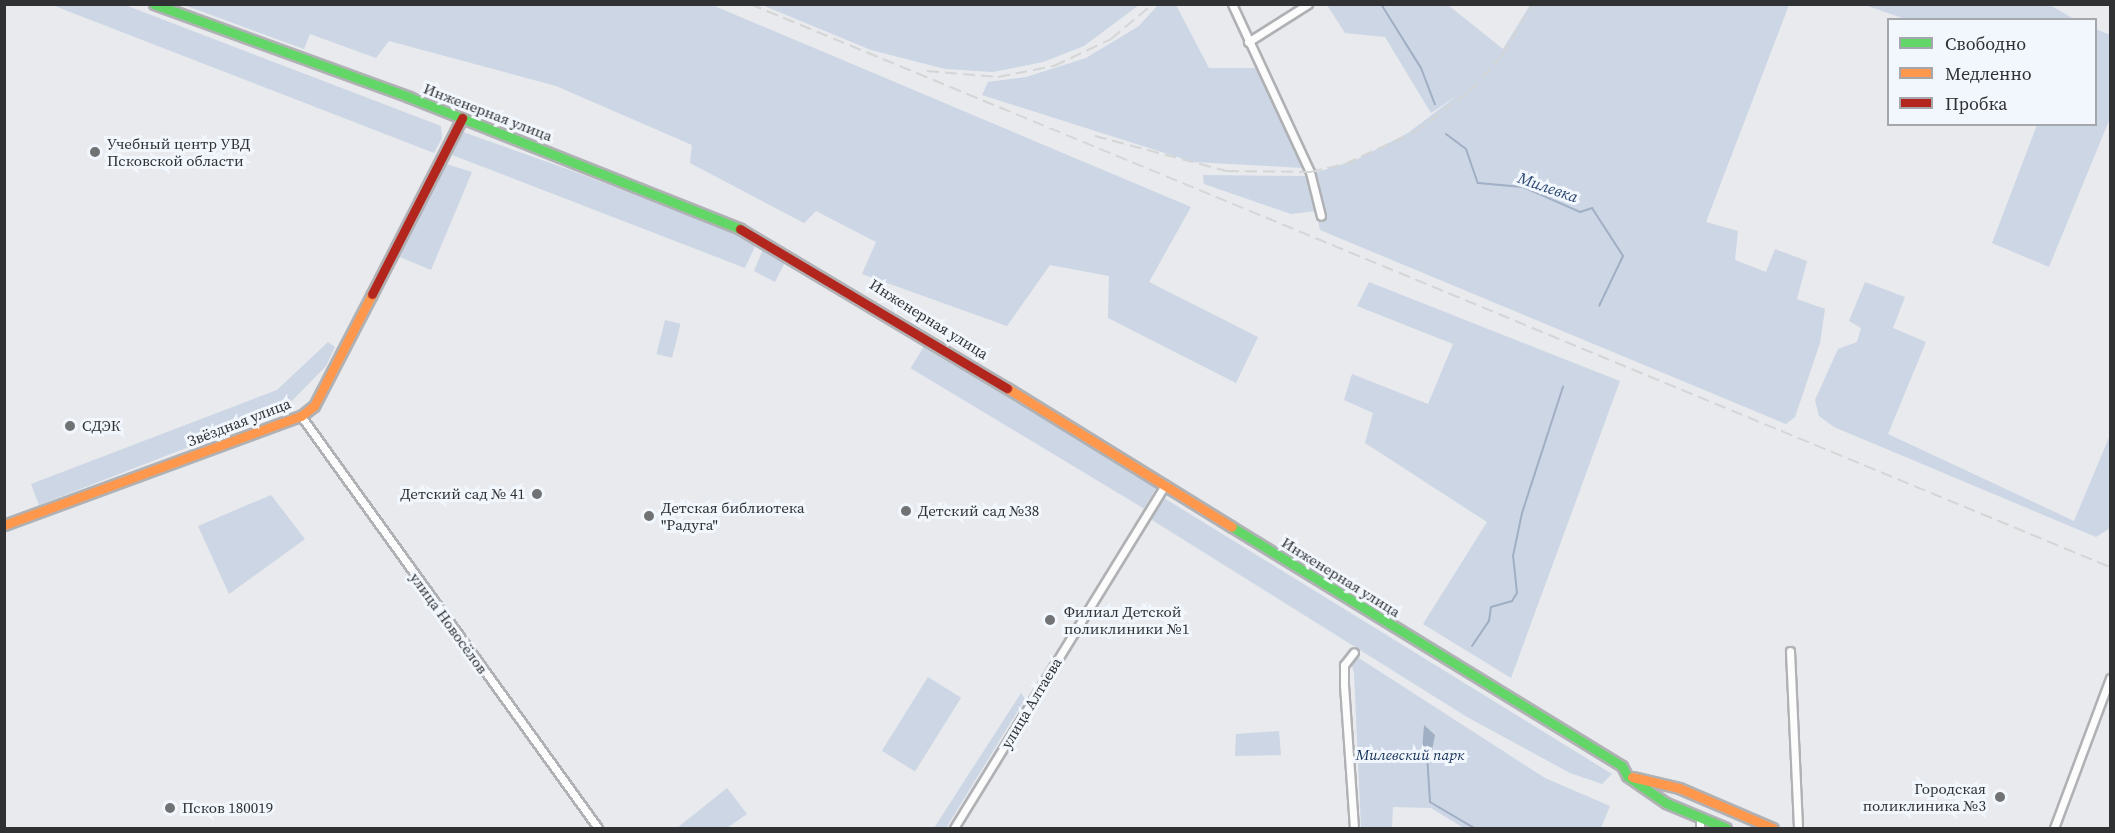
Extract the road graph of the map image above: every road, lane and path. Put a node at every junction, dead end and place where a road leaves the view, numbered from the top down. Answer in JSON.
{"nodes":[{"id":1,"x":154,"y":4,"type":"edge"},
{"id":2,"x":1232,"y":4,"type":"edge"},
{"id":3,"x":1308,"y":4,"type":"edge"},
{"id":4,"x":1248,"y":42,"type":"junction"},
{"id":5,"x":462,"y":118,"type":"junction"},
{"id":6,"x":1321,"y":216,"type":"dead end"},
{"id":7,"x":300,"y":416,"type":"junction"},
{"id":8,"x":1165,"y":484,"type":"junction"},
{"id":9,"x":4,"y":525,"type":"edge"},
{"id":10,"x":1790,"y":651,"type":"dead end"},
{"id":11,"x":1354,"y":652,"type":"dead end"},
{"id":12,"x":2110,"y":678,"type":"edge"},
{"id":13,"x":1627,"y":776,"type":"junction"},
{"id":14,"x":1679,"y":788,"type":"junction"},
{"id":15,"x":1666,"y":803,"type":"junction"},
{"id":16,"x":1700,"y":823,"type":"edge"},
{"id":17,"x":598,"y":828,"type":"edge"},
{"id":18,"x":954,"y":828,"type":"edge"},
{"id":19,"x":1354,"y":828,"type":"edge"},
{"id":20,"x":1726,"y":828,"type":"edge"},
{"id":21,"x":1773,"y":828,"type":"edge"},
{"id":22,"x":1798,"y":828,"type":"edge"},
{"id":23,"x":2054,"y":828,"type":"edge"}],
"edges":[{"from":1,"to":5,"type":"main road","name":"Инженерная улица"},
{"from":2,"to":4,"type":"street"},
{"from":3,"to":4,"type":"street"},
{"from":4,"to":6,"type":"street"},
{"from":5,"to":7,"type":"main road","name":"Звёздная улица"},
{"from":5,"to":8,"type":"main road","name":"Инженерная улица"},
{"from":7,"to":9,"type":"main road","name":"Звёздная улица"},
{"from":7,"to":17,"type":"street","name":"улица Новосёлов"},
{"from":8,"to":13,"type":"main road","name":"Инженерная улица"},
{"from":8,"to":18,"type":"street","name":"улица Алтаева"},
{"from":10,"to":22,"type":"street"},
{"from":11,"to":19,"type":"street"},
{"from":12,"to":23,"type":"street"},
{"from":13,"to":14,"type":"main road"},
{"from":13,"to":15,"type":"main road","name":"Инженерная улица"},
{"from":14,"to":15,"type":"main road"},
{"from":14,"to":21,"type":"main road"},
{"from":15,"to":16,"type":"main road","name":"Инженерная улица"},
{"from":16,"to":20,"type":"main road","name":"Инженерная улица"}]}
